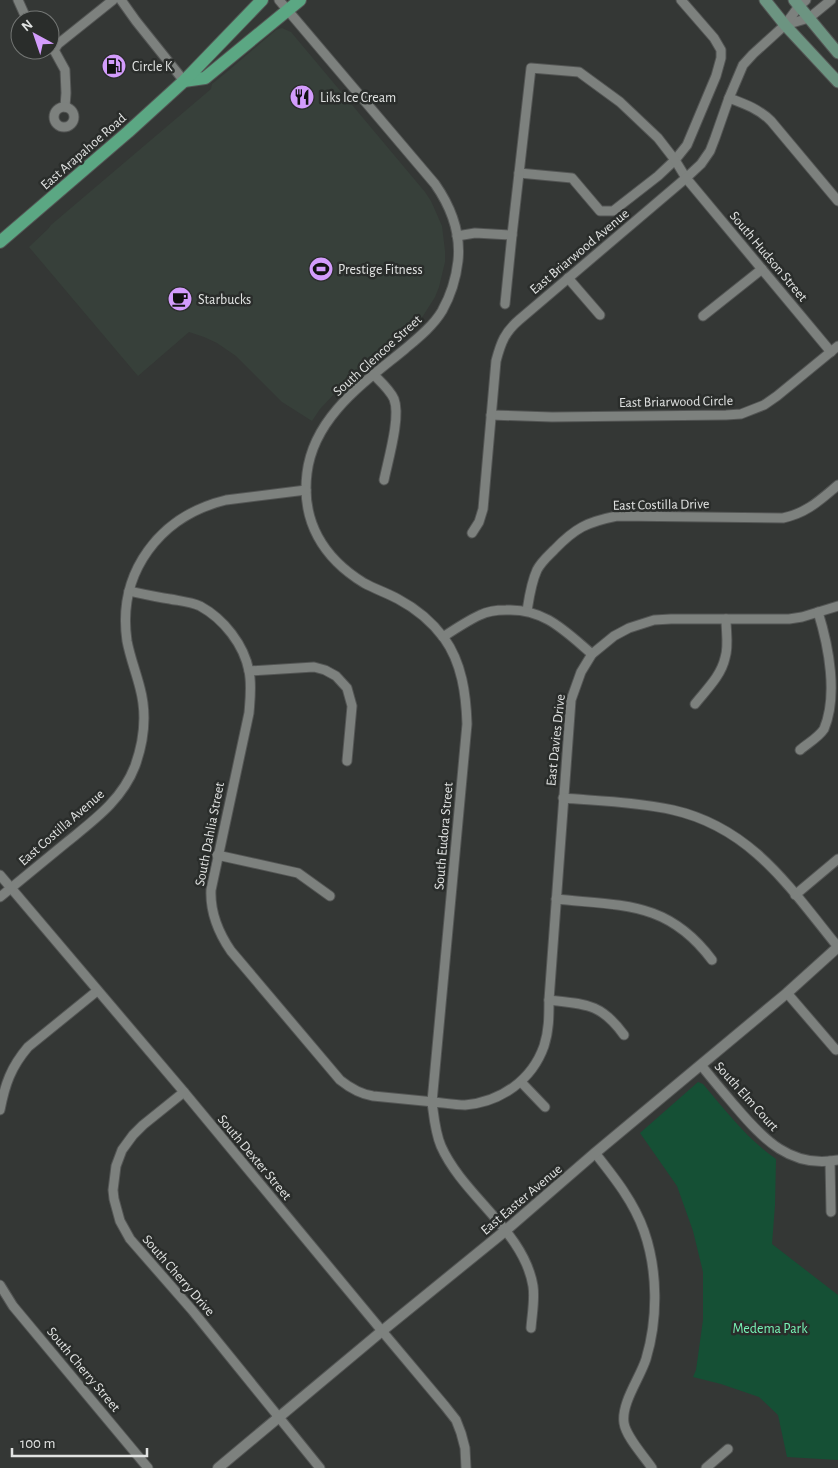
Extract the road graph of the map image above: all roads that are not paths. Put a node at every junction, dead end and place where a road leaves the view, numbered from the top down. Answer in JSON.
{"nodes":[{"id":1,"x":113,"y":0,"type":"edge"},
{"id":2,"x":121,"y":0,"type":"edge"},
{"id":3,"x":262,"y":0,"type":"edge"},
{"id":4,"x":279,"y":0,"type":"edge"},
{"id":5,"x":300,"y":0,"type":"edge"},
{"id":6,"x":681,"y":0,"type":"edge"},
{"id":7,"x":765,"y":0,"type":"edge"},
{"id":8,"x":831,"y":0,"type":"edge"},
{"id":9,"x":799,"y":2,"type":"edge"},
{"id":10,"x":288,"y":10,"type":"junction"},
{"id":11,"x":809,"y":18,"type":"junction"},
{"id":12,"x":785,"y":25,"type":"junction"},
{"id":13,"x":60,"y":42,"type":"edge"},
{"id":14,"x":838,"y":53,"type":"edge"},
{"id":15,"x":59,"y":60,"type":"edge"},
{"id":16,"x":184,"y":81,"type":"junction"},
{"id":17,"x":838,"y":82,"type":"edge"},
{"id":18,"x":729,"y":98,"type":"junction"},
{"id":19,"x":64,"y":108,"type":"dead end"},
{"id":20,"x":675,"y":160,"type":"junction"},
{"id":21,"x":519,"y":173,"type":"junction"},
{"id":22,"x":686,"y":178,"type":"junction"},
{"id":23,"x":838,"y":201,"type":"edge"},
{"id":24,"x":512,"y":235,"type":"junction"},
{"id":25,"x":457,"y":236,"type":"junction"},
{"id":26,"x":0,"y":242,"type":"edge"},
{"id":27,"x":762,"y":269,"type":"junction"},
{"id":28,"x":568,"y":278,"type":"junction"},
{"id":29,"x":504,"y":304,"type":"dead end"},
{"id":30,"x":600,"y":315,"type":"dead end"},
{"id":31,"x":703,"y":316,"type":"dead end"},
{"id":32,"x":834,"y":349,"type":"edge"},
{"id":33,"x":374,"y":375,"type":"junction"},
{"id":34,"x":492,"y":415,"type":"junction"},
{"id":35,"x":384,"y":480,"type":"dead end"},
{"id":36,"x":838,"y":485,"type":"edge"},
{"id":37,"x":306,"y":490,"type":"junction"},
{"id":38,"x":472,"y":533,"type":"dead end"},
{"id":39,"x":129,"y":591,"type":"junction"},
{"id":40,"x":838,"y":606,"type":"edge"},
{"id":41,"x":527,"y":612,"type":"junction"},
{"id":42,"x":818,"y":612,"type":"junction"},
{"id":43,"x":726,"y":619,"type":"junction"},
{"id":44,"x":443,"y":637,"type":"junction"},
{"id":45,"x":592,"y":654,"type":"junction"},
{"id":46,"x":249,"y":671,"type":"junction"},
{"id":47,"x":695,"y":704,"type":"dead end"},
{"id":48,"x":800,"y":750,"type":"dead end"},
{"id":49,"x":347,"y":761,"type":"dead end"},
{"id":50,"x":563,"y":798,"type":"junction"},
{"id":51,"x":218,"y":855,"type":"junction"},
{"id":52,"x":838,"y":859,"type":"edge"},
{"id":53,"x":0,"y":875,"type":"edge"},
{"id":54,"x":11,"y":888,"type":"junction"},
{"id":55,"x":795,"y":895,"type":"junction"},
{"id":56,"x":330,"y":896,"type":"dead end"},
{"id":57,"x":0,"y":897,"type":"edge"},
{"id":58,"x":556,"y":899,"type":"junction"},
{"id":59,"x":838,"y":947,"type":"edge"},
{"id":60,"x":712,"y":960,"type":"dead end"},
{"id":61,"x":97,"y":991,"type":"junction"},
{"id":62,"x":787,"y":993,"type":"junction"},
{"id":63,"x":548,"y":1000,"type":"junction"},
{"id":64,"x":624,"y":1035,"type":"dead end"},
{"id":65,"x":836,"y":1050,"type":"dead end"},
{"id":66,"x":701,"y":1065,"type":"junction"},
{"id":67,"x":521,"y":1082,"type":"junction"},
{"id":68,"x":184,"y":1092,"type":"junction"},
{"id":69,"x":432,"y":1102,"type":"junction"},
{"id":70,"x":545,"y":1106,"type":"dead end"},
{"id":71,"x":0,"y":1110,"type":"edge"},
{"id":72,"x":595,"y":1154,"type":"junction"},
{"id":73,"x":834,"y":1161,"type":"edge"},
{"id":74,"x":831,"y":1212,"type":"dead end"},
{"id":75,"x":505,"y":1231,"type":"junction"},
{"id":76,"x":0,"y":1286,"type":"edge"},
{"id":77,"x":530,"y":1328,"type":"dead end"},
{"id":78,"x":382,"y":1331,"type":"junction"},
{"id":79,"x":279,"y":1416,"type":"junction"},
{"id":80,"x":728,"y":1449,"type":"dead end"},
{"id":81,"x":148,"y":1468,"type":"edge"},
{"id":82,"x":218,"y":1468,"type":"edge"},
{"id":83,"x":320,"y":1468,"type":"edge"},
{"id":84,"x":466,"y":1468,"type":"edge"},
{"id":85,"x":652,"y":1468,"type":"edge"},
{"id":86,"x":706,"y":1468,"type":"edge"}],
"edges":[{"from":1,"to":13,"type":"street"},
{"from":2,"to":16,"type":"street"},
{"from":3,"to":16,"type":"main road","name":"East Arapahoe Road"},
{"from":4,"to":10,"type":"street","name":"South Glencoe Street"},
{"from":5,"to":10,"type":"main road","name":"East Arapahoe Road"},
{"from":6,"to":20,"type":"street"},
{"from":7,"to":12,"type":"main road"},
{"from":8,"to":11,"type":"street"},
{"from":9,"to":11,"type":"main road"},
{"from":9,"to":12,"type":"street"},
{"from":10,"to":16,"type":"main road","name":"East Arapahoe Road"},
{"from":10,"to":25,"type":"street","name":"South Glencoe Street"},
{"from":11,"to":12,"type":"street"},
{"from":11,"to":14,"type":"main road"},
{"from":12,"to":17,"type":"main road"},
{"from":12,"to":18,"type":"street","name":"East Briarwood Avenue"},
{"from":15,"to":19,"type":"street"},
{"from":16,"to":26,"type":"main road","name":"East Arapahoe Road"},
{"from":18,"to":22,"type":"street","name":"East Briarwood Avenue"},
{"from":18,"to":23,"type":"street"},
{"from":20,"to":21,"type":"street"},
{"from":20,"to":21,"type":"street","name":"South Hudson Street"},
{"from":20,"to":22,"type":"street","name":"South Hudson Street"},
{"from":21,"to":24,"type":"street"},
{"from":22,"to":27,"type":"street","name":"South Hudson Street"},
{"from":22,"to":28,"type":"street","name":"East Briarwood Avenue"},
{"from":24,"to":25,"type":"street"},
{"from":24,"to":29,"type":"street"},
{"from":25,"to":33,"type":"street","name":"South Glencoe Street"},
{"from":27,"to":31,"type":"street"},
{"from":27,"to":32,"type":"street","name":"South Hudson Street"},
{"from":28,"to":30,"type":"street"},
{"from":28,"to":34,"type":"street","name":"East Briarwood Avenue"},
{"from":32,"to":34,"type":"street","name":"East Briarwood Circle"},
{"from":33,"to":35,"type":"street"},
{"from":33,"to":37,"type":"street","name":"South Glencoe Street"},
{"from":34,"to":38,"type":"street","name":"East Briarwood Avenue"},
{"from":36,"to":41,"type":"street","name":"East Costilla Drive"},
{"from":37,"to":39,"type":"street","name":"East Costilla Avenue"},
{"from":37,"to":44,"type":"street","name":"South Eudora Street"},
{"from":39,"to":46,"type":"street","name":"South Dahlia Street"},
{"from":39,"to":54,"type":"street","name":"East Costilla Avenue"},
{"from":40,"to":42,"type":"street","name":"East Davies Drive"},
{"from":41,"to":44,"type":"street"},
{"from":41,"to":45,"type":"street"},
{"from":42,"to":43,"type":"street","name":"East Davies Drive"},
{"from":42,"to":48,"type":"street"},
{"from":43,"to":45,"type":"street","name":"East Davies Drive"},
{"from":43,"to":47,"type":"street"},
{"from":44,"to":69,"type":"street","name":"South Eudora Street"},
{"from":45,"to":50,"type":"street","name":"East Davies Drive"},
{"from":46,"to":49,"type":"street"},
{"from":46,"to":51,"type":"street","name":"South Dahlia Street"},
{"from":50,"to":55,"type":"street"},
{"from":50,"to":58,"type":"street","name":"East Davies Drive"},
{"from":51,"to":56,"type":"street"},
{"from":51,"to":69,"type":"street","name":"South Dahlia Street"},
{"from":52,"to":55,"type":"street"},
{"from":53,"to":54,"type":"street","name":"South Dexter Street"},
{"from":54,"to":57,"type":"street","name":"East Costilla Avenue"},
{"from":54,"to":61,"type":"street","name":"South Dexter Street"},
{"from":55,"to":59,"type":"street"},
{"from":58,"to":60,"type":"street"},
{"from":58,"to":63,"type":"street","name":"East Davies Drive"},
{"from":59,"to":62,"type":"street","name":"East Easter Avenue"},
{"from":61,"to":68,"type":"street","name":"South Dexter Street"},
{"from":61,"to":71,"type":"street"},
{"from":62,"to":65,"type":"street"},
{"from":62,"to":66,"type":"street","name":"East Easter Avenue"},
{"from":63,"to":64,"type":"street"},
{"from":63,"to":67,"type":"street","name":"East Davies Drive"},
{"from":66,"to":72,"type":"street","name":"East Easter Avenue"},
{"from":66,"to":73,"type":"street","name":"South Elm Court"},
{"from":67,"to":69,"type":"street","name":"East Davies Drive"},
{"from":67,"to":70,"type":"street"},
{"from":68,"to":78,"type":"street","name":"South Dexter Street"},
{"from":68,"to":79,"type":"street","name":"South Cherry Drive"},
{"from":69,"to":75,"type":"street","name":"South Eudora Street"},
{"from":72,"to":75,"type":"street","name":"East Easter Avenue"},
{"from":72,"to":85,"type":"street"},
{"from":73,"to":74,"type":"street","name":"South Elm Court"},
{"from":75,"to":77,"type":"street","name":"South Eudora Street"},
{"from":75,"to":78,"type":"street","name":"East Easter Avenue"},
{"from":76,"to":81,"type":"street","name":"South Cherry Street"},
{"from":78,"to":79,"type":"street","name":"East Easter Avenue"},
{"from":78,"to":84,"type":"street","name":"South Dexter Street"},
{"from":79,"to":82,"type":"street","name":"East Easter Avenue"},
{"from":79,"to":83,"type":"street","name":"South Cherry Drive"},
{"from":80,"to":86,"type":"street"}]}
